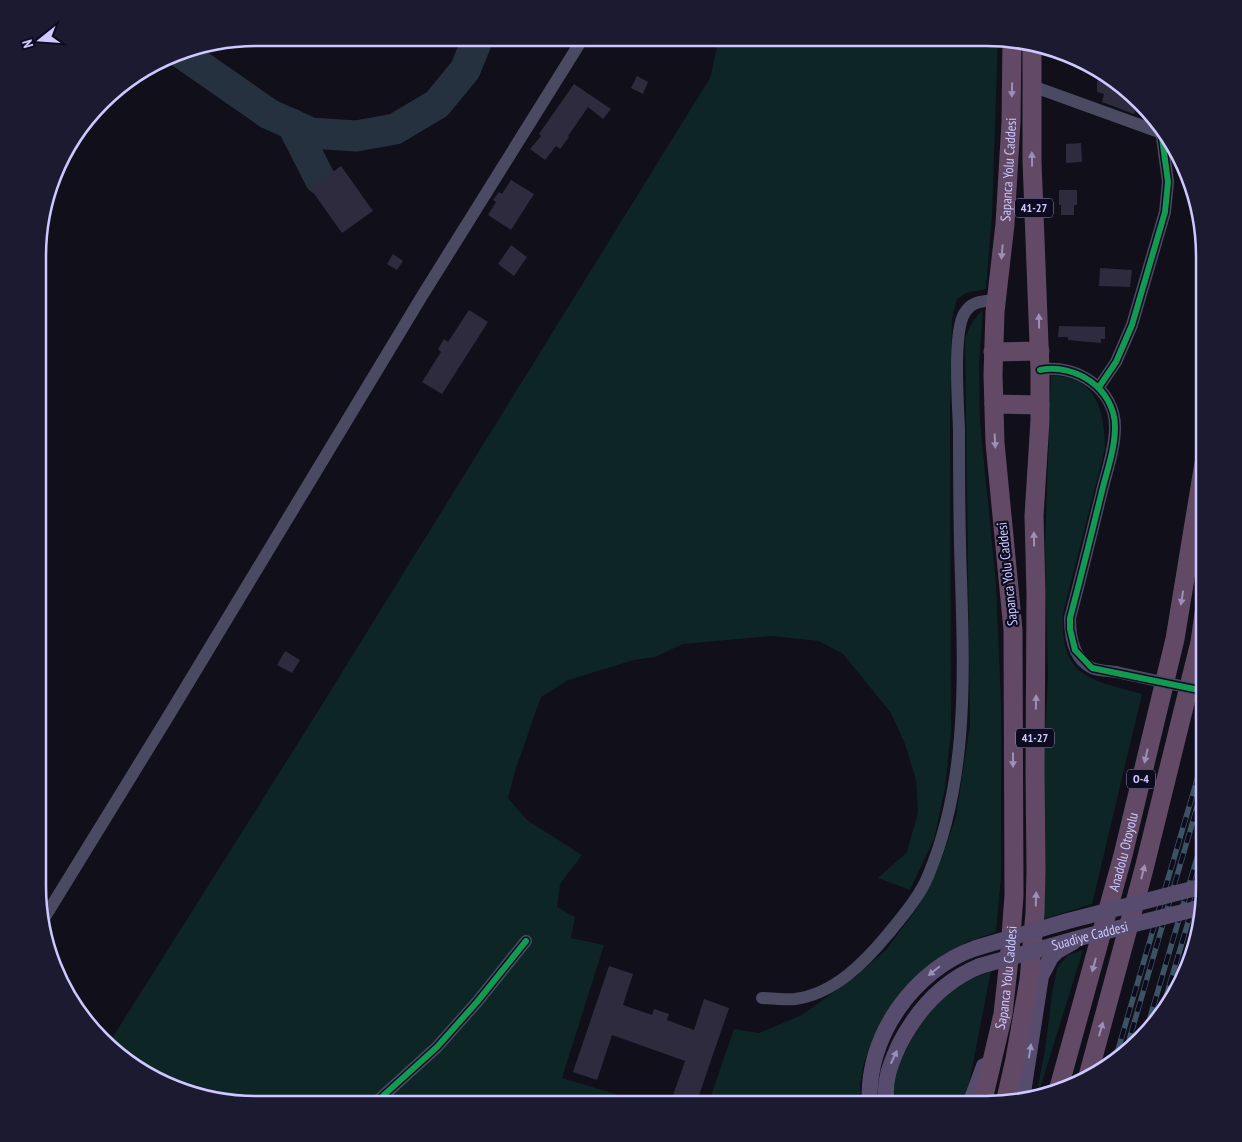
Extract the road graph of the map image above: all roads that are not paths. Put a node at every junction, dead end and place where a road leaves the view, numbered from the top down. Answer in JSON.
{"nodes":[{"id":1,"x":578,"y":46,"type":"edge"},
{"id":2,"x":1012,"y":48,"type":"edge"},
{"id":3,"x":1032,"y":51,"type":"edge"},
{"id":4,"x":1032,"y":86,"type":"junction"},
{"id":5,"x":1152,"y":129,"type":"edge"},
{"id":6,"x":1164,"y":145,"type":"edge"},
{"id":7,"x":996,"y":300,"type":"junction"},
{"id":8,"x":1040,"y":351,"type":"junction"},
{"id":9,"x":994,"y":352,"type":"junction"},
{"id":10,"x":1040,"y":370,"type":"junction"},
{"id":11,"x":1099,"y":387,"type":"junction"},
{"id":12,"x":994,"y":404,"type":"junction"},
{"id":13,"x":1040,"y":405,"type":"junction"},
{"id":14,"x":1196,"y":512,"type":"edge"},
{"id":15,"x":1196,"y":658,"type":"edge"},
{"id":16,"x":1196,"y":689,"type":"edge"},
{"id":17,"x":1196,"y":888,"type":"edge"},
{"id":18,"x":1194,"y":909,"type":"edge"},
{"id":19,"x":48,"y":912,"type":"edge"},
{"id":20,"x":1083,"y":937,"type":"junction"},
{"id":21,"x":526,"y":941,"type":"dead end"},
{"id":22,"x":762,"y":998,"type":"dead end"},
{"id":23,"x":1003,"y":1014,"type":"junction"},
{"id":24,"x":1090,"y":1068,"type":"edge"},
{"id":25,"x":1060,"y":1082,"type":"edge"},
{"id":26,"x":1023,"y":1093,"type":"edge"},
{"id":27,"x":1007,"y":1094,"type":"edge"},
{"id":28,"x":383,"y":1096,"type":"edge"},
{"id":29,"x":869,"y":1096,"type":"edge"},
{"id":30,"x":887,"y":1096,"type":"edge"},
{"id":31,"x":973,"y":1096,"type":"edge"},
{"id":32,"x":984,"y":1096,"type":"edge"}],
"edges":[{"from":1,"to":19,"type":"street"},
{"from":2,"to":7,"type":"highway","name":"Sapanca Yolu Caddesi","one_way":true},
{"from":3,"to":4,"type":"highway","name":"Sapanca Yolu Caddesi","number":"41-27"},
{"from":4,"to":5,"type":"street"},
{"from":8,"to":4,"type":"highway","name":"Sapanca Yolu Caddesi","number":"41-27","one_way":true},
{"from":6,"to":11,"type":"street"},
{"from":7,"to":9,"type":"highway","name":"Sapanca Yolu Caddesi"},
{"from":7,"to":22,"type":"street"},
{"from":8,"to":9,"type":"highway"},
{"from":8,"to":10,"type":"highway","name":"Sapanca Yolu Caddesi","number":"41-27"},
{"from":9,"to":12,"type":"highway","name":"Sapanca Yolu Caddesi"},
{"from":10,"to":11,"type":"street"},
{"from":10,"to":13,"type":"highway","name":"Sapanca Yolu Caddesi","number":"41-27"},
{"from":11,"to":16,"type":"street","bridge":true},
{"from":12,"to":13,"type":"highway"},
{"from":12,"to":23,"type":"highway","name":"Sapanca Yolu Caddesi","one_way":true},
{"from":27,"to":13,"type":"highway","name":"Sapanca Yolu Caddesi","number":"41-27","one_way":true},
{"from":14,"to":25,"type":"highway","name":"Anadolu Otoyolu","number":"O-4","one_way":true},
{"from":24,"to":15,"type":"highway","name":"Anadolu Otoyolu","number":"O-4","one_way":true},
{"from":17,"to":29,"type":"main road","name":"Suadiye Caddesi","one_way":true,"bridge":true},
{"from":18,"to":20,"type":"main road","name":"Suadiye Caddesi","bridge":true},
{"from":26,"to":20,"type":"main road","one_way":true},
{"from":30,"to":20,"type":"main road","name":"Suadiye Caddesi","one_way":true,"bridge":true},
{"from":21,"to":28,"type":"street"},
{"from":23,"to":31,"type":"main road"},
{"from":23,"to":32,"type":"highway","name":"Sapanca Yolu Caddesi"}]}
